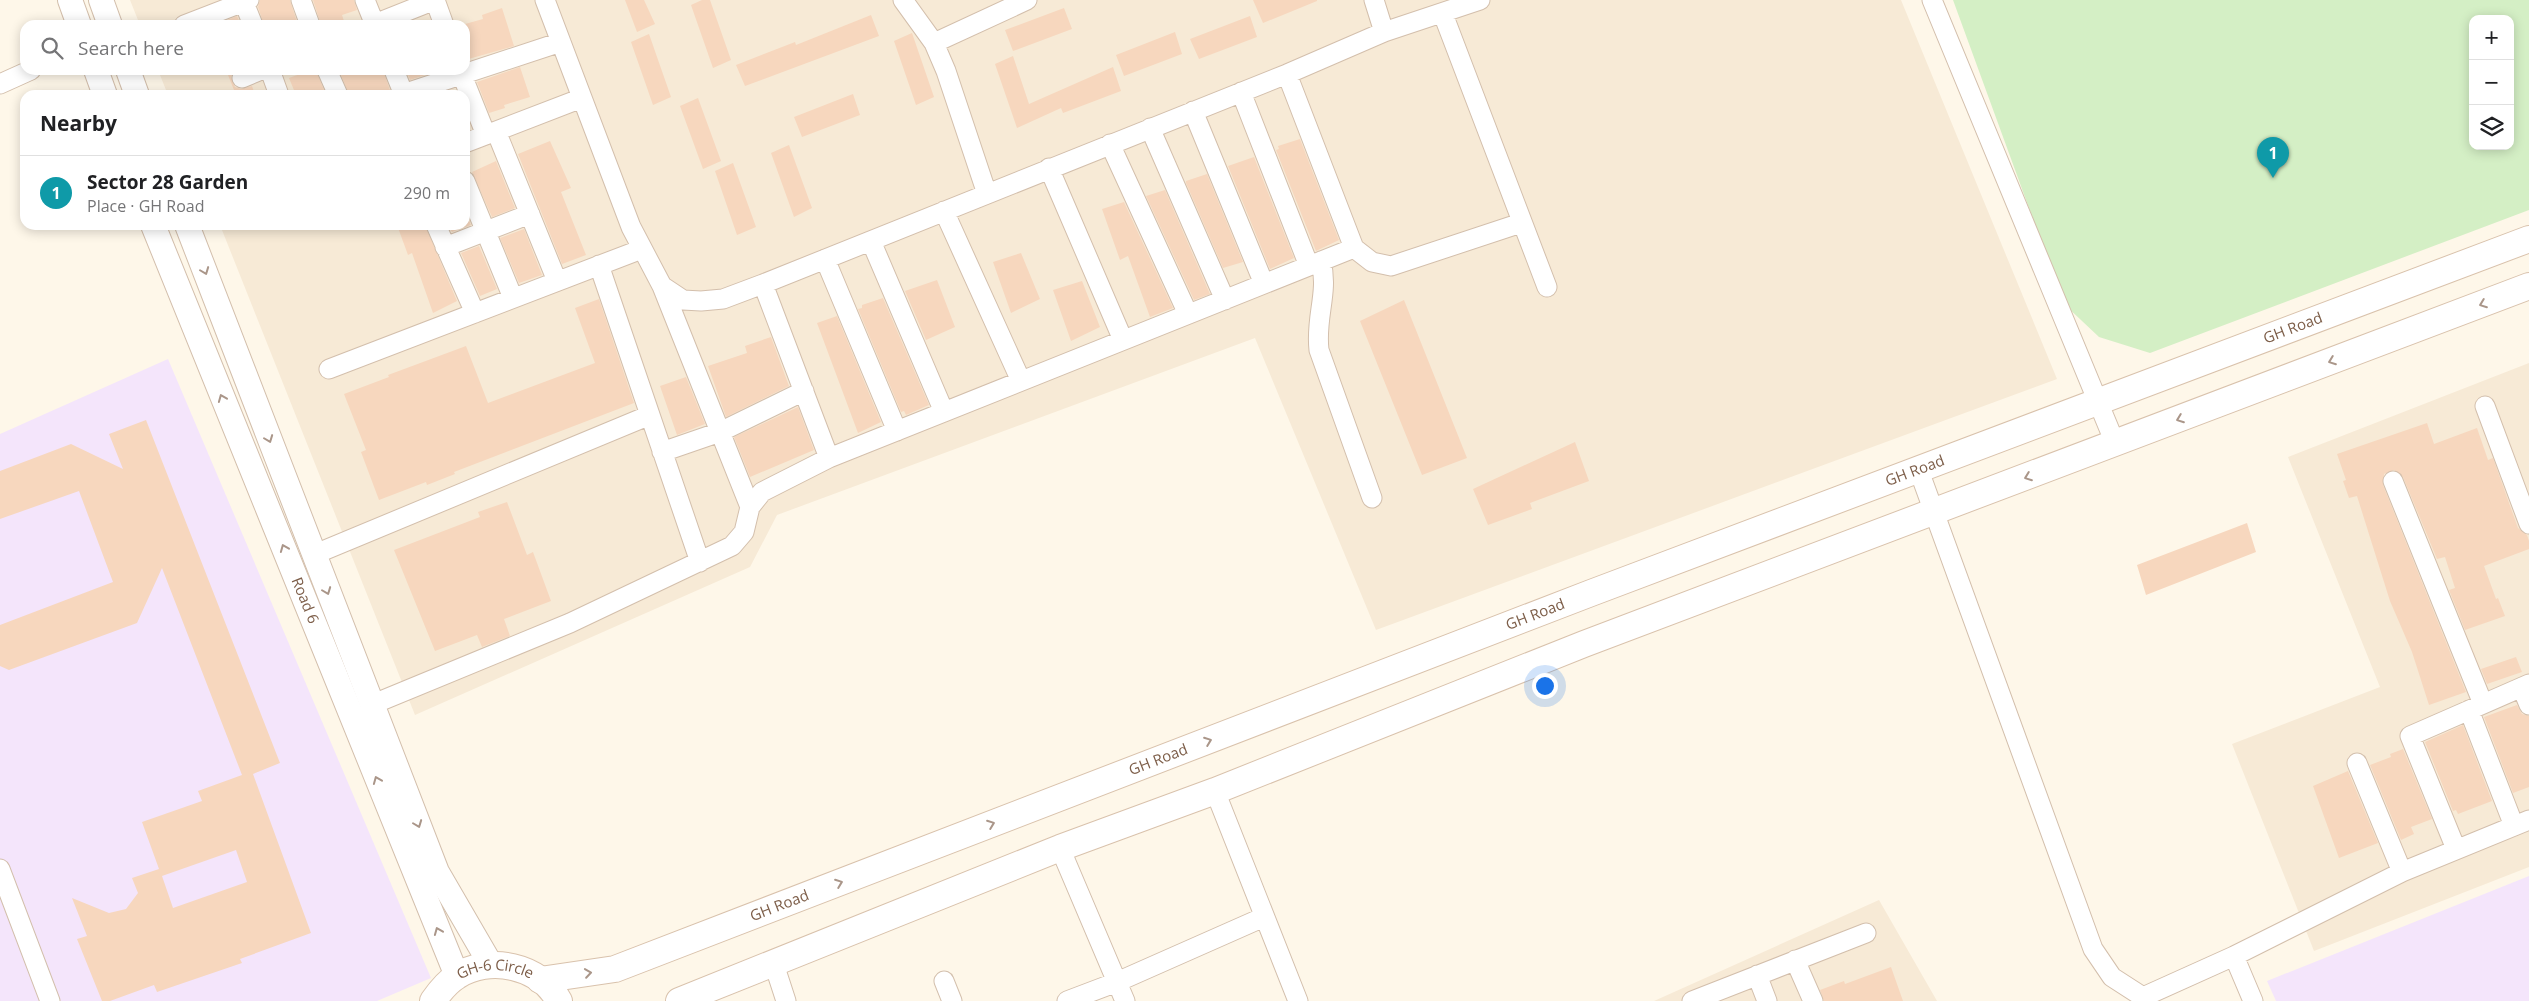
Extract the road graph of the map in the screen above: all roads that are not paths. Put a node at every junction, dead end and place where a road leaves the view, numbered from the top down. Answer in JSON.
{"nodes":[{"id":1,"x":70,"y":0,"type":"edge"},
{"id":2,"x":101,"y":0,"type":"edge"},
{"id":3,"x":301,"y":0,"type":"edge"},
{"id":4,"x":365,"y":0,"type":"edge"},
{"id":5,"x":545,"y":0,"type":"edge"},
{"id":6,"x":904,"y":0,"type":"edge"},
{"id":7,"x":1027,"y":0,"type":"edge"},
{"id":8,"x":1374,"y":0,"type":"edge"},
{"id":9,"x":1480,"y":0,"type":"edge"},
{"id":10,"x":1932,"y":0,"type":"edge"},
{"id":11,"x":245,"y":1,"type":"edge"},
{"id":12,"x":1443,"y":14,"type":"junction"},
{"id":13,"x":78,"y":20,"type":"edge"},
{"id":14,"x":108,"y":20,"type":"edge"},
{"id":15,"x":197,"y":20,"type":"edge"},
{"id":16,"x":251,"y":20,"type":"edge"},
{"id":17,"x":308,"y":20,"type":"edge"},
{"id":18,"x":372,"y":20,"type":"edge"},
{"id":19,"x":386,"y":20,"type":"edge"},
{"id":20,"x":442,"y":20,"type":"edge"},
{"id":21,"x":1384,"y":32,"type":"junction"},
{"id":22,"x":561,"y":42,"type":"junction"},
{"id":23,"x":934,"y":43,"type":"junction"},
{"id":24,"x":470,"y":69,"type":"edge"},
{"id":25,"x":1287,"y":74,"type":"junction"},
{"id":26,"x":20,"y":75,"type":"edge"},
{"id":27,"x":98,"y":75,"type":"edge"},
{"id":28,"x":130,"y":75,"type":"edge"},
{"id":29,"x":249,"y":75,"type":"edge"},
{"id":30,"x":272,"y":75,"type":"edge"},
{"id":31,"x":329,"y":75,"type":"edge"},
{"id":32,"x":396,"y":75,"type":"edge"},
{"id":33,"x":453,"y":75,"type":"edge"},
{"id":34,"x":462,"y":75,"type":"edge"},
{"id":35,"x":242,"y":78,"type":"dead end"},
{"id":36,"x":0,"y":84,"type":"edge"},
{"id":37,"x":103,"y":90,"type":"edge"},
{"id":38,"x":135,"y":90,"type":"edge"},
{"id":39,"x":277,"y":90,"type":"edge"},
{"id":40,"x":336,"y":90,"type":"edge"},
{"id":41,"x":401,"y":90,"type":"edge"},
{"id":42,"x":413,"y":90,"type":"edge"},
{"id":43,"x":470,"y":90,"type":"edge"},
{"id":44,"x":470,"y":90,"type":"edge"},
{"id":45,"x":1241,"y":92,"type":"junction"},
{"id":46,"x":582,"y":98,"type":"junction"},
{"id":47,"x":1193,"y":111,"type":"junction"},
{"id":48,"x":1150,"y":128,"type":"junction"},
{"id":49,"x":491,"y":133,"type":"junction"},
{"id":50,"x":470,"y":141,"type":"edge"},
{"id":51,"x":1110,"y":144,"type":"junction"},
{"id":52,"x":1049,"y":168,"type":"junction"},
{"id":53,"x":470,"y":194,"type":"edge"},
{"id":54,"x":987,"y":194,"type":"junction"},
{"id":55,"x":944,"y":211,"type":"junction"},
{"id":56,"x":530,"y":214,"type":"junction"},
{"id":57,"x":1521,"y":223,"type":"junction"},
{"id":58,"x":155,"y":230,"type":"edge"},
{"id":59,"x":189,"y":230,"type":"edge"},
{"id":60,"x":438,"y":230,"type":"edge"},
{"id":61,"x":485,"y":231,"type":"junction"},
{"id":62,"x":2529,"y":239,"type":"edge"},
{"id":63,"x":871,"y":241,"type":"junction"},
{"id":64,"x":445,"y":247,"type":"junction"},
{"id":65,"x":642,"y":248,"type":"junction"},
{"id":66,"x":1354,"y":248,"type":"junction"},
{"id":67,"x":825,"y":259,"type":"junction"},
{"id":68,"x":1315,"y":263,"type":"junction"},
{"id":69,"x":599,"y":265,"type":"junction"},
{"id":70,"x":557,"y":281,"type":"junction"},
{"id":71,"x":763,"y":284,"type":"junction"},
{"id":72,"x":1264,"y":284,"type":"junction"},
{"id":73,"x":662,"y":286,"type":"junction"},
{"id":74,"x":2529,"y":286,"type":"edge"},
{"id":75,"x":1547,"y":287,"type":"dead end"},
{"id":76,"x":513,"y":298,"type":"junction"},
{"id":77,"x":1225,"y":300,"type":"junction"},
{"id":78,"x":475,"y":313,"type":"junction"},
{"id":79,"x":1188,"y":314,"type":"junction"},
{"id":80,"x":1123,"y":340,"type":"junction"},
{"id":81,"x":329,"y":369,"type":"dead end"},
{"id":82,"x":1021,"y":381,"type":"junction"},
{"id":83,"x":804,"y":392,"type":"junction"},
{"id":84,"x":2097,"y":402,"type":"junction"},
{"id":85,"x":2485,"y":406,"type":"dead end"},
{"id":86,"x":944,"y":412,"type":"junction"},
{"id":87,"x":650,"y":414,"type":"junction"},
{"id":88,"x":897,"y":430,"type":"junction"},
{"id":89,"x":720,"y":432,"type":"junction"},
{"id":90,"x":2115,"y":444,"type":"junction"},
{"id":91,"x":662,"y":452,"type":"junction"},
{"id":92,"x":829,"y":458,"type":"junction"},
{"id":93,"x":1918,"y":468,"type":"junction"},
{"id":94,"x":2393,"y":481,"type":"dead end"},
{"id":95,"x":1372,"y":498,"type":"dead end"},
{"id":96,"x":750,"y":507,"type":"junction"},
{"id":97,"x":1934,"y":512,"type":"junction"},
{"id":98,"x":2529,"y":524,"type":"edge"},
{"id":99,"x":313,"y":555,"type":"junction"},
{"id":100,"x":700,"y":562,"type":"junction"},
{"id":101,"x":2525,"y":686,"type":"edge"},
{"id":102,"x":2529,"y":705,"type":"edge"},
{"id":103,"x":371,"y":706,"type":"junction"},
{"id":104,"x":2476,"y":707,"type":"junction"},
{"id":105,"x":2357,"y":763,"type":"dead end"},
{"id":106,"x":1215,"y":791,"type":"junction"},
{"id":107,"x":2521,"y":823,"type":"edge"},
{"id":108,"x":1060,"y":848,"type":"junction"},
{"id":109,"x":2456,"y":849,"type":"junction"},
{"id":110,"x":0,"y":870,"type":"edge"},
{"id":111,"x":2402,"y":872,"type":"junction"},
{"id":112,"x":1264,"y":917,"type":"junction"},
{"id":113,"x":1866,"y":933,"type":"dead end"},
{"id":114,"x":2234,"y":956,"type":"junction"},
{"id":115,"x":1795,"y":960,"type":"junction"},
{"id":116,"x":773,"y":961,"type":"junction"},
{"id":117,"x":491,"y":965,"type":"junction"},
{"id":118,"x":1757,"y":975,"type":"junction"},
{"id":119,"x":457,"y":976,"type":"junction"},
{"id":120,"x":540,"y":980,"type":"junction"},
{"id":121,"x":944,"y":981,"type":"dead end"},
{"id":122,"x":1117,"y":982,"type":"junction"},
{"id":123,"x":1714,"y":997,"type":"edge"},
{"id":124,"x":2139,"y":999,"type":"edge"},
{"id":125,"x":50,"y":1001,"type":"edge"},
{"id":126,"x":433,"y":1001,"type":"edge"},
{"id":127,"x":559,"y":1001,"type":"edge"},
{"id":128,"x":679,"y":1001,"type":"edge"},
{"id":129,"x":786,"y":1001,"type":"edge"},
{"id":130,"x":952,"y":1001,"type":"edge"},
{"id":131,"x":1066,"y":1001,"type":"edge"},
{"id":132,"x":1125,"y":1001,"type":"edge"},
{"id":133,"x":1298,"y":1001,"type":"edge"},
{"id":134,"x":1692,"y":1001,"type":"edge"},
{"id":135,"x":1767,"y":1001,"type":"edge"},
{"id":136,"x":1813,"y":1001,"type":"edge"},
{"id":137,"x":2253,"y":1001,"type":"edge"}],
"edges":[{"from":1,"to":13,"type":"street"},
{"from":2,"to":14,"type":"street"},
{"from":3,"to":17,"type":"street"},
{"from":4,"to":18,"type":"street"},
{"from":5,"to":22,"type":"street"},
{"from":6,"to":23,"type":"street"},
{"from":7,"to":23,"type":"street"},
{"from":8,"to":21,"type":"street"},
{"from":9,"to":12,"type":"street"},
{"from":10,"to":84,"type":"street"},
{"from":11,"to":15,"type":"street"},
{"from":11,"to":16,"type":"street"},
{"from":12,"to":21,"type":"street"},
{"from":12,"to":57,"type":"street"},
{"from":19,"to":20,"type":"street"},
{"from":21,"to":25,"type":"street"},
{"from":22,"to":24,"type":"street"},
{"from":22,"to":46,"type":"street"},
{"from":23,"to":54,"type":"street"},
{"from":25,"to":45,"type":"street"},
{"from":25,"to":66,"type":"street"},
{"from":26,"to":36,"type":"street"},
{"from":27,"to":37,"type":"street"},
{"from":28,"to":38,"type":"street"},
{"from":29,"to":35,"type":"street"},
{"from":30,"to":39,"type":"street"},
{"from":31,"to":40,"type":"street"},
{"from":32,"to":41,"type":"street"},
{"from":33,"to":42,"type":"street"},
{"from":34,"to":44,"type":"street"},
{"from":43,"to":49,"type":"street"},
{"from":45,"to":47,"type":"street"},
{"from":45,"to":68,"type":"street"},
{"from":46,"to":49,"type":"street"},
{"from":46,"to":65,"type":"street"},
{"from":47,"to":48,"type":"street"},
{"from":47,"to":72,"type":"street"},
{"from":48,"to":51,"type":"street"},
{"from":48,"to":77,"type":"street"},
{"from":49,"to":50,"type":"street"},
{"from":49,"to":56,"type":"street"},
{"from":51,"to":52,"type":"street"},
{"from":51,"to":79,"type":"street"},
{"from":52,"to":54,"type":"street"},
{"from":52,"to":80,"type":"street"},
{"from":53,"to":61,"type":"street"},
{"from":54,"to":55,"type":"street"},
{"from":55,"to":63,"type":"street"},
{"from":55,"to":82,"type":"street"},
{"from":56,"to":61,"type":"street"},
{"from":56,"to":70,"type":"street"},
{"from":57,"to":66,"type":"street"},
{"from":57,"to":75,"type":"street"},
{"from":119,"to":58,"type":"street","name":"Road 6","one_way":true},
{"from":59,"to":99,"type":"street","name":"Road 6","one_way":true},
{"from":60,"to":64,"type":"street"},
{"from":61,"to":64,"type":"street"},
{"from":61,"to":76,"type":"street"},
{"from":62,"to":84,"type":"main road","name":"GH Road"},
{"from":63,"to":67,"type":"street"},
{"from":63,"to":86,"type":"street"},
{"from":64,"to":78,"type":"street"},
{"from":65,"to":69,"type":"street"},
{"from":65,"to":73,"type":"street"},
{"from":66,"to":68,"type":"street"},
{"from":67,"to":71,"type":"street"},
{"from":67,"to":88,"type":"street"},
{"from":68,"to":72,"type":"street"},
{"from":68,"to":95,"type":"street"},
{"from":69,"to":70,"type":"street"},
{"from":69,"to":87,"type":"street"},
{"from":70,"to":76,"type":"street"},
{"from":71,"to":73,"type":"street"},
{"from":71,"to":83,"type":"street"},
{"from":72,"to":77,"type":"street"},
{"from":73,"to":89,"type":"street"},
{"from":74,"to":90,"type":"main road","one_way":true},
{"from":76,"to":78,"type":"street"},
{"from":77,"to":79,"type":"street"},
{"from":78,"to":81,"type":"street"},
{"from":79,"to":80,"type":"street"},
{"from":80,"to":82,"type":"street"},
{"from":82,"to":86,"type":"street"},
{"from":83,"to":89,"type":"street"},
{"from":83,"to":92,"type":"street"},
{"from":84,"to":90,"type":"street"},
{"from":84,"to":93,"type":"main road","name":"GH Road"},
{"from":85,"to":98,"type":"street"},
{"from":86,"to":88,"type":"street"},
{"from":87,"to":91,"type":"street"},
{"from":87,"to":99,"type":"street"},
{"from":88,"to":92,"type":"street"},
{"from":89,"to":91,"type":"street"},
{"from":89,"to":96,"type":"street"},
{"from":90,"to":97,"type":"main road","one_way":true},
{"from":91,"to":100,"type":"street"},
{"from":92,"to":96,"type":"street"},
{"from":93,"to":97,"type":"street"},
{"from":120,"to":93,"type":"main road","name":"GH Road","one_way":true},
{"from":94,"to":104,"type":"street"},
{"from":96,"to":100,"type":"street"},
{"from":97,"to":106,"type":"main road"},
{"from":97,"to":124,"type":"street"},
{"from":99,"to":103,"type":"street","name":"Road 6","one_way":true},
{"from":100,"to":103,"type":"street"},
{"from":101,"to":102,"type":"street"},
{"from":101,"to":104,"type":"street"},
{"from":103,"to":117,"type":"street","name":"Road 6","one_way":true},
{"from":104,"to":107,"type":"street"},
{"from":104,"to":109,"type":"street"},
{"from":105,"to":111,"type":"street"},
{"from":106,"to":108,"type":"main road"},
{"from":106,"to":112,"type":"street"},
{"from":107,"to":109,"type":"street"},
{"from":108,"to":116,"type":"main road"},
{"from":108,"to":122,"type":"street"},
{"from":109,"to":111,"type":"street"},
{"from":110,"to":125,"type":"street"},
{"from":111,"to":114,"type":"street"},
{"from":112,"to":122,"type":"street"},
{"from":112,"to":133,"type":"street"},
{"from":113,"to":115,"type":"street"},
{"from":114,"to":124,"type":"street"},
{"from":114,"to":137,"type":"street"},
{"from":115,"to":118,"type":"street"},
{"from":115,"to":136,"type":"street"},
{"from":116,"to":128,"type":"main road"},
{"from":116,"to":129,"type":"street"},
{"from":117,"to":119,"type":"main road","name":"GH-6 Circle"},
{"from":117,"to":120,"type":"main road","name":"GH-6 Circle"},
{"from":118,"to":123,"type":"street"},
{"from":118,"to":135,"type":"street"},
{"from":119,"to":126,"type":"main road","name":"GH-6 Circle"},
{"from":120,"to":127,"type":"main road","name":"GH-6 Circle"},
{"from":121,"to":130,"type":"street"},
{"from":122,"to":131,"type":"street"},
{"from":122,"to":132,"type":"street"},
{"from":123,"to":134,"type":"street"}]}
